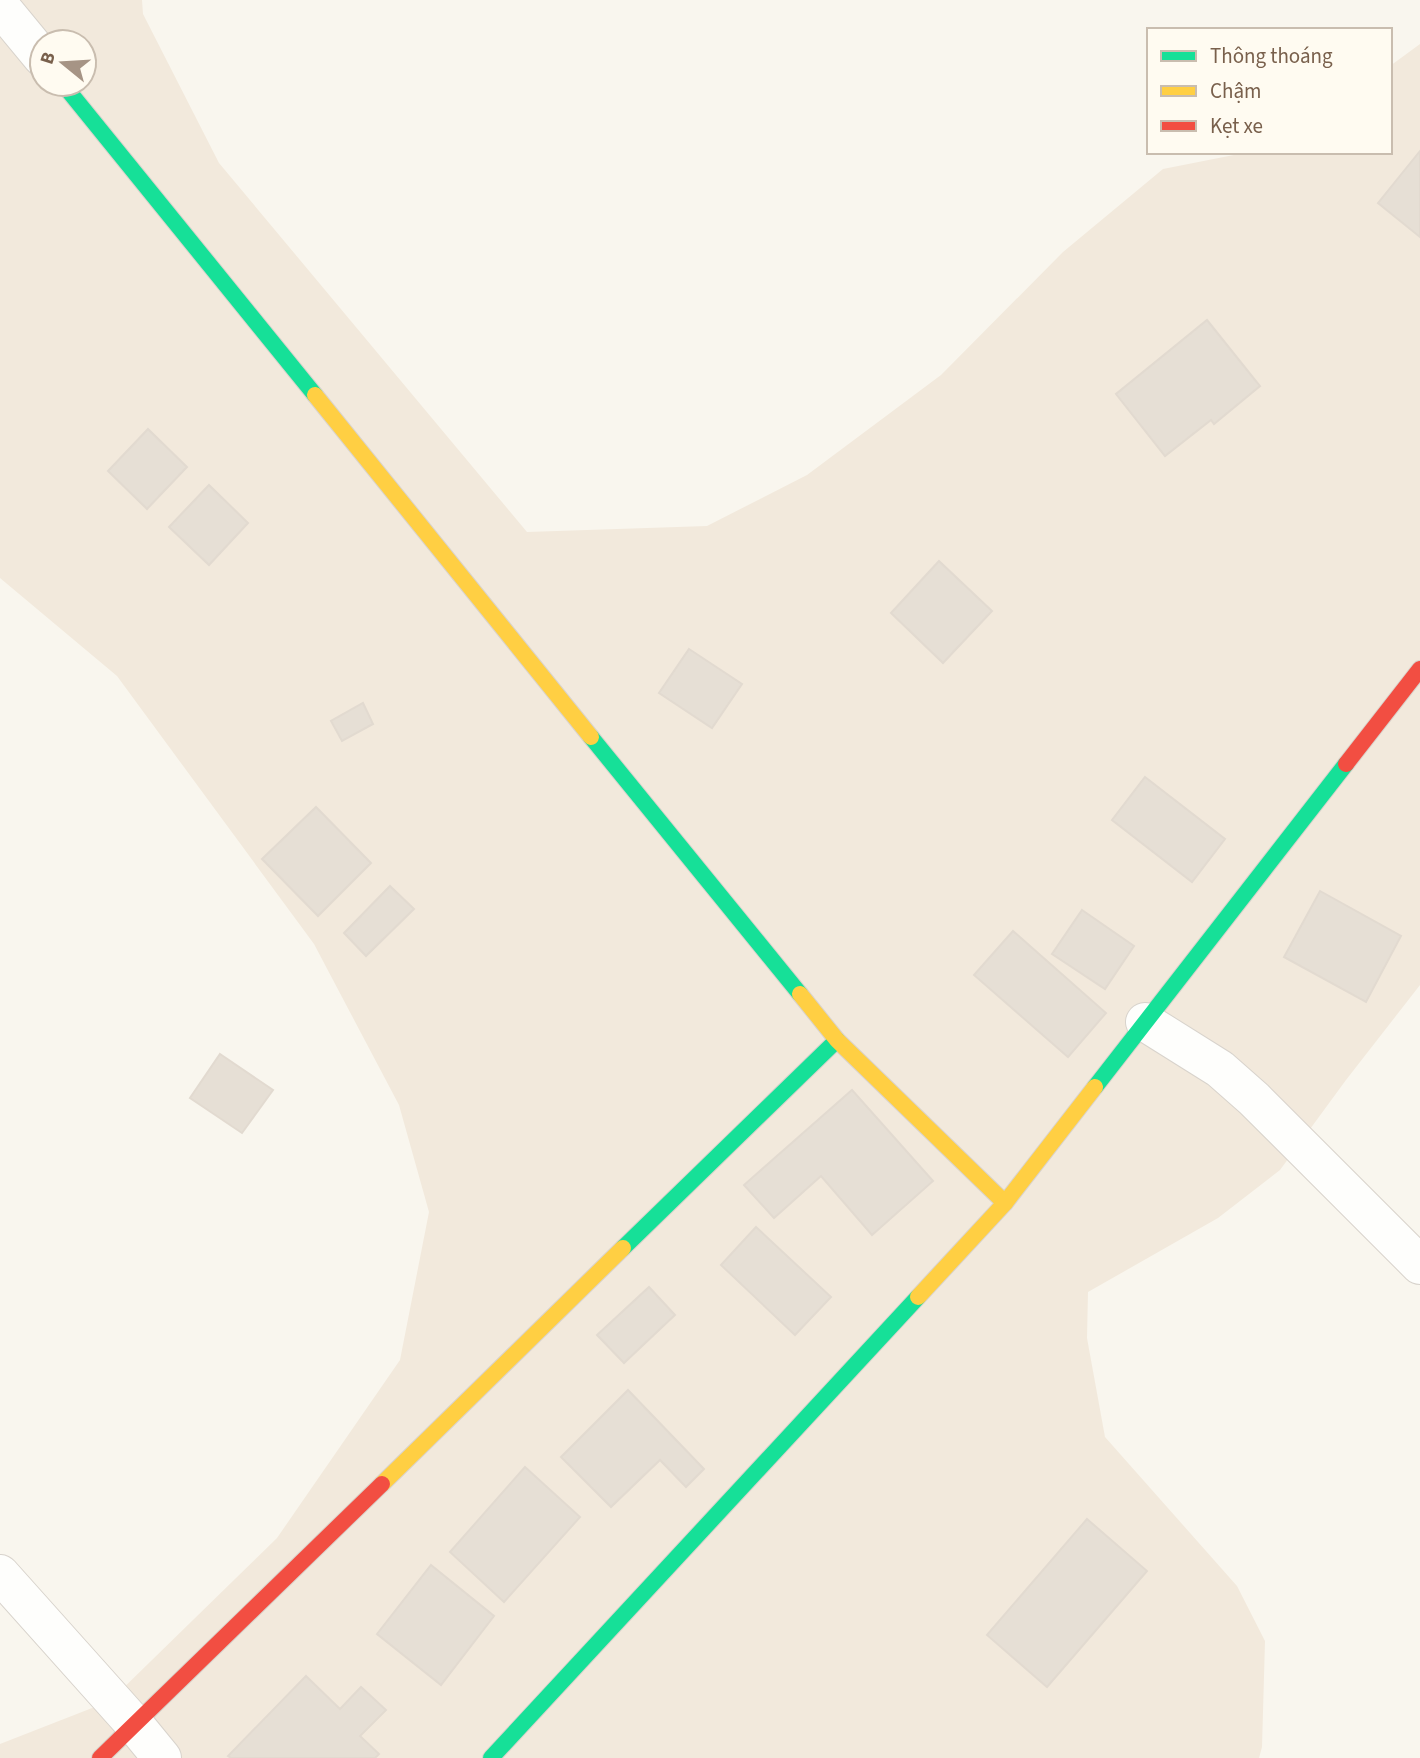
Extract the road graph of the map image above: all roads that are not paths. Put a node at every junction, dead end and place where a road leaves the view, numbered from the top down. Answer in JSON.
{"nodes":[{"id":1,"x":0,"y":6,"type":"edge"},
{"id":2,"x":28,"y":40,"type":"edge"},
{"id":3,"x":75,"y":98,"type":"edge"},
{"id":4,"x":1420,"y":669,"type":"edge"},
{"id":5,"x":1145,"y":1022,"type":"junction"},
{"id":6,"x":837,"y":1040,"type":"junction"},
{"id":7,"x":1005,"y":1203,"type":"junction"},
{"id":8,"x":1420,"y":1265,"type":"edge"},
{"id":9,"x":0,"y":1574,"type":"edge"},
{"id":10,"x":135,"y":1724,"type":"junction"},
{"id":11,"x":100,"y":1758,"type":"edge"},
{"id":12,"x":162,"y":1758,"type":"edge"},
{"id":13,"x":491,"y":1758,"type":"edge"}],
"edges":[{"from":1,"to":2,"type":"street"},
{"from":3,"to":6,"type":"street"},
{"from":4,"to":5,"type":"street"},
{"from":5,"to":7,"type":"street"},
{"from":5,"to":8,"type":"street"},
{"from":6,"to":7,"type":"street"},
{"from":6,"to":10,"type":"street"},
{"from":7,"to":13,"type":"street"},
{"from":9,"to":10,"type":"street"},
{"from":10,"to":11,"type":"street"},
{"from":10,"to":12,"type":"street"}]}
